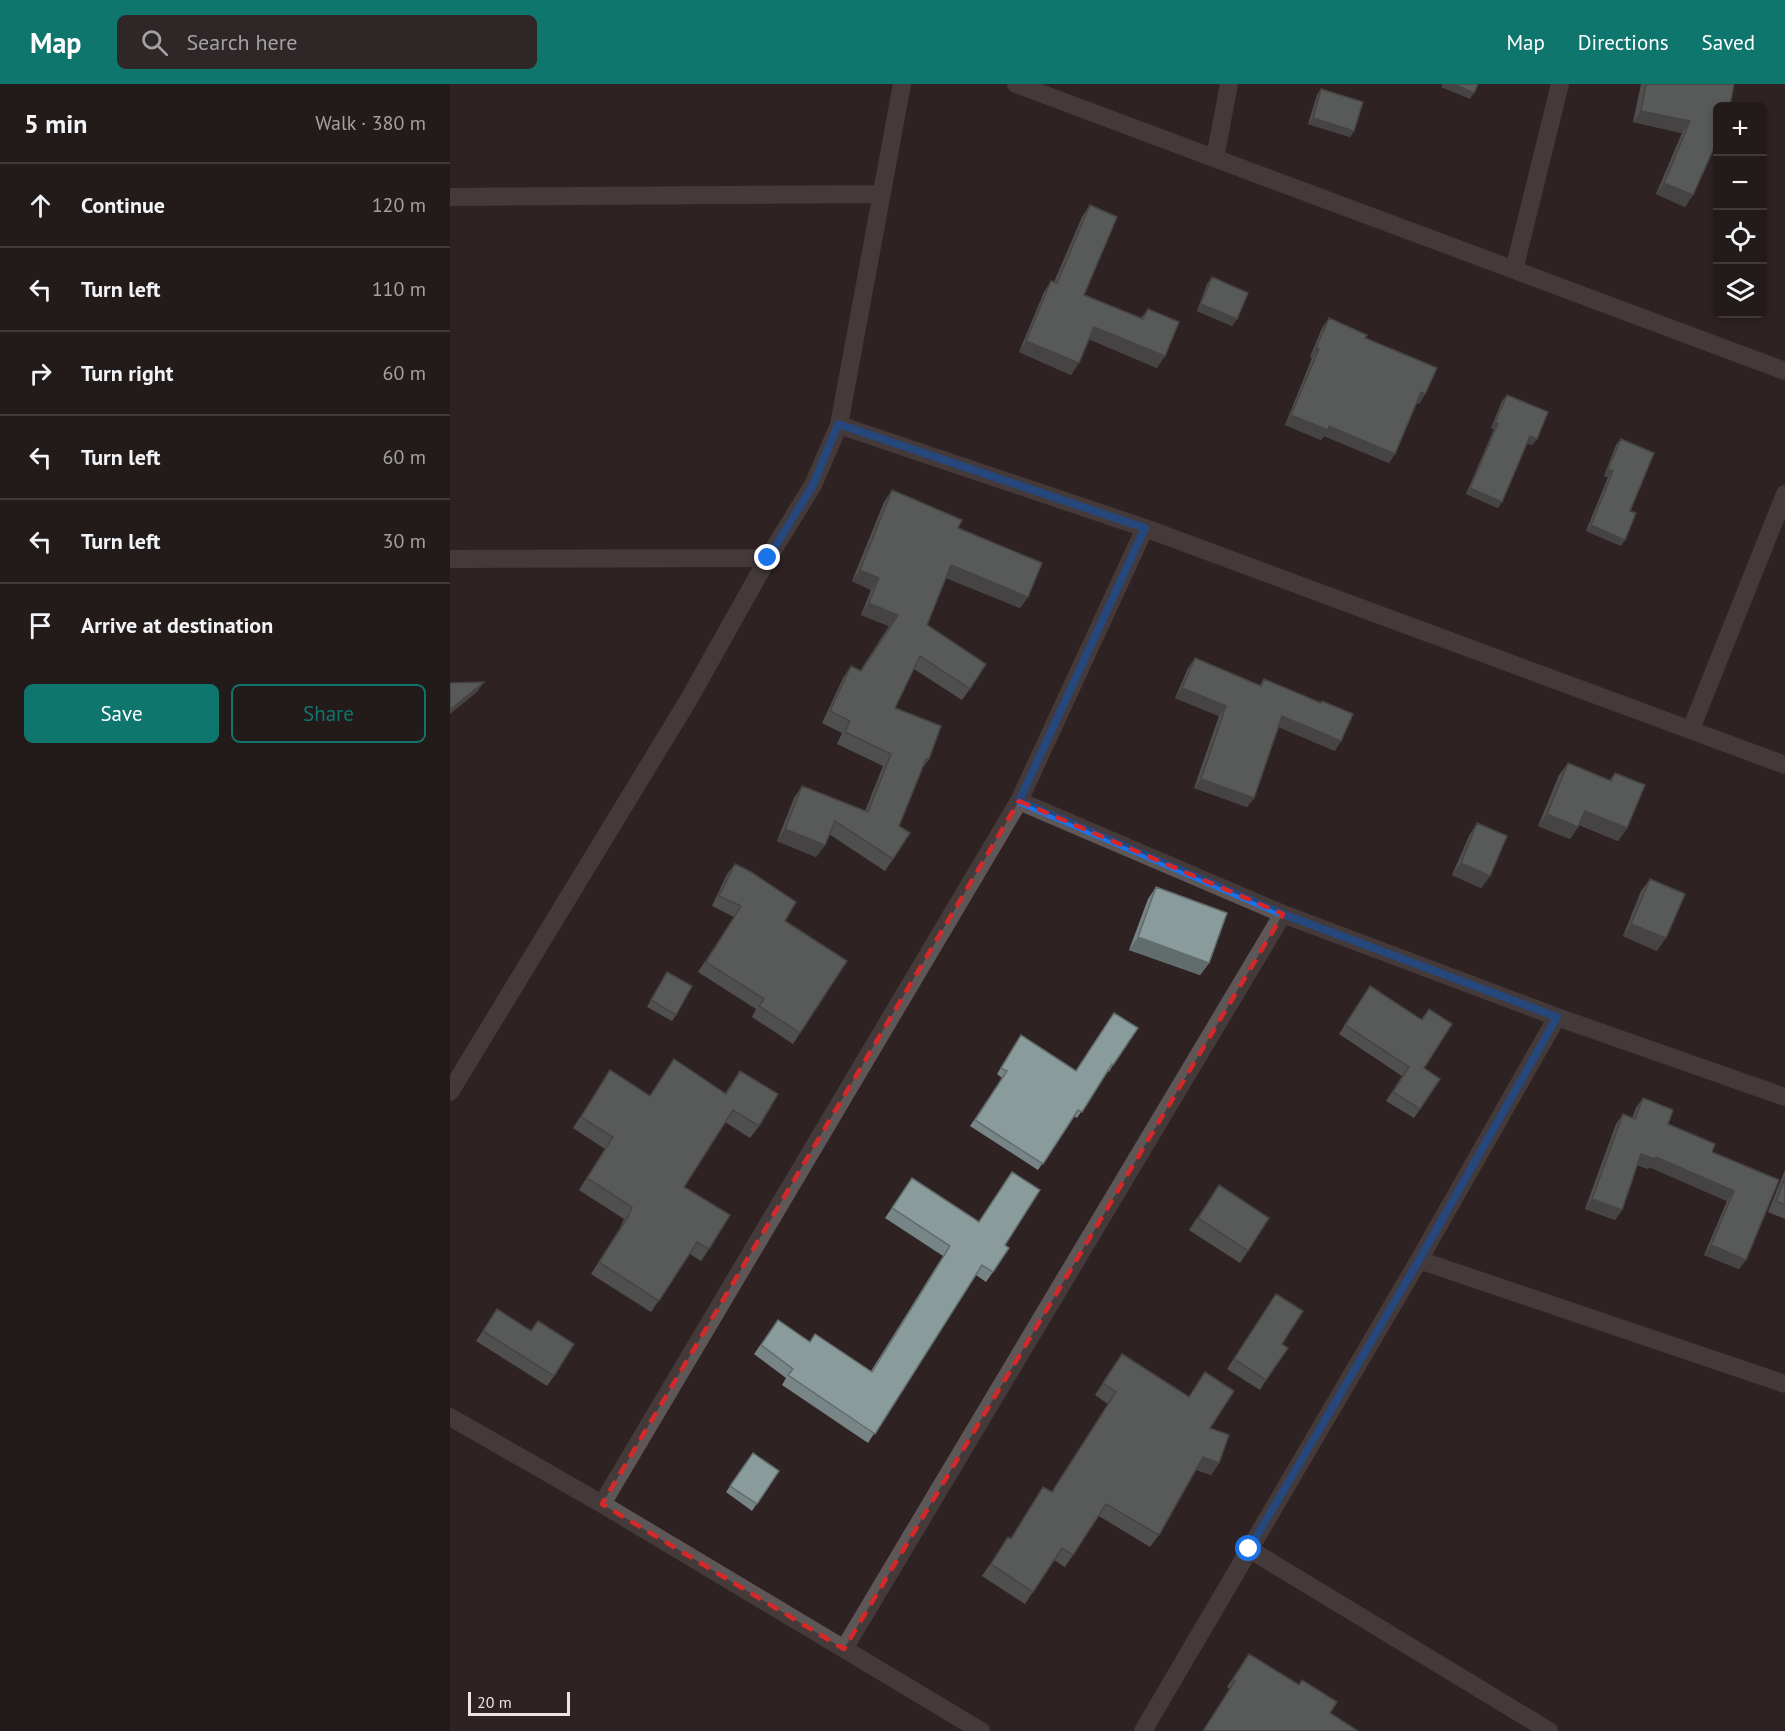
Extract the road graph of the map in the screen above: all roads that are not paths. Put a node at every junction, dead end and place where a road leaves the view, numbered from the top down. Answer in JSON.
{"nodes":[{"id":1,"x":902,"y":84,"type":"edge"},
{"id":2,"x":1016,"y":84,"type":"edge"},
{"id":3,"x":1229,"y":84,"type":"edge"},
{"id":4,"x":1560,"y":84,"type":"edge"},
{"id":5,"x":1215,"y":159,"type":"junction"},
{"id":6,"x":881,"y":195,"type":"junction"},
{"id":7,"x":450,"y":197,"type":"edge"},
{"id":8,"x":1514,"y":270,"type":"junction"},
{"id":9,"x":1785,"y":371,"type":"edge"},
{"id":10,"x":838,"y":424,"type":"junction"},
{"id":11,"x":1785,"y":494,"type":"edge"},
{"id":12,"x":1145,"y":528,"type":"junction"},
{"id":13,"x":768,"y":558,"type":"junction"},
{"id":14,"x":450,"y":559,"type":"edge"},
{"id":15,"x":1691,"y":729,"type":"junction"},
{"id":16,"x":1785,"y":765,"type":"edge"},
{"id":17,"x":1019,"y":801,"type":"junction"},
{"id":18,"x":1283,"y":914,"type":"junction"},
{"id":19,"x":1557,"y":1017,"type":"junction"},
{"id":20,"x":450,"y":1092,"type":"edge"},
{"id":21,"x":1785,"y":1097,"type":"edge"},
{"id":22,"x":1419,"y":1260,"type":"junction"},
{"id":23,"x":1785,"y":1384,"type":"edge"},
{"id":24,"x":450,"y":1417,"type":"edge"},
{"id":25,"x":602,"y":1504,"type":"junction"},
{"id":26,"x":1249,"y":1549,"type":"junction"},
{"id":27,"x":844,"y":1649,"type":"junction"},
{"id":28,"x":981,"y":1731,"type":"edge"},
{"id":29,"x":1143,"y":1731,"type":"edge"},
{"id":30,"x":1549,"y":1731,"type":"edge"}],
"edges":[{"from":1,"to":6,"type":"street"},
{"from":2,"to":5,"type":"street"},
{"from":3,"to":5,"type":"street"},
{"from":4,"to":8,"type":"street"},
{"from":5,"to":8,"type":"street"},
{"from":6,"to":7,"type":"street"},
{"from":6,"to":10,"type":"street"},
{"from":8,"to":9,"type":"street"},
{"from":10,"to":12,"type":"street"},
{"from":10,"to":13,"type":"street"},
{"from":11,"to":15,"type":"street"},
{"from":12,"to":15,"type":"street"},
{"from":12,"to":17,"type":"street"},
{"from":13,"to":14,"type":"street"},
{"from":13,"to":20,"type":"street"},
{"from":15,"to":16,"type":"street"},
{"from":17,"to":18,"type":"street"},
{"from":17,"to":25,"type":"street"},
{"from":18,"to":19,"type":"street"},
{"from":18,"to":27,"type":"street"},
{"from":19,"to":21,"type":"street"},
{"from":19,"to":22,"type":"street"},
{"from":22,"to":23,"type":"street"},
{"from":22,"to":26,"type":"street"},
{"from":24,"to":25,"type":"street"},
{"from":25,"to":27,"type":"street"},
{"from":26,"to":29,"type":"street"},
{"from":26,"to":30,"type":"street"},
{"from":27,"to":28,"type":"street"}]}
